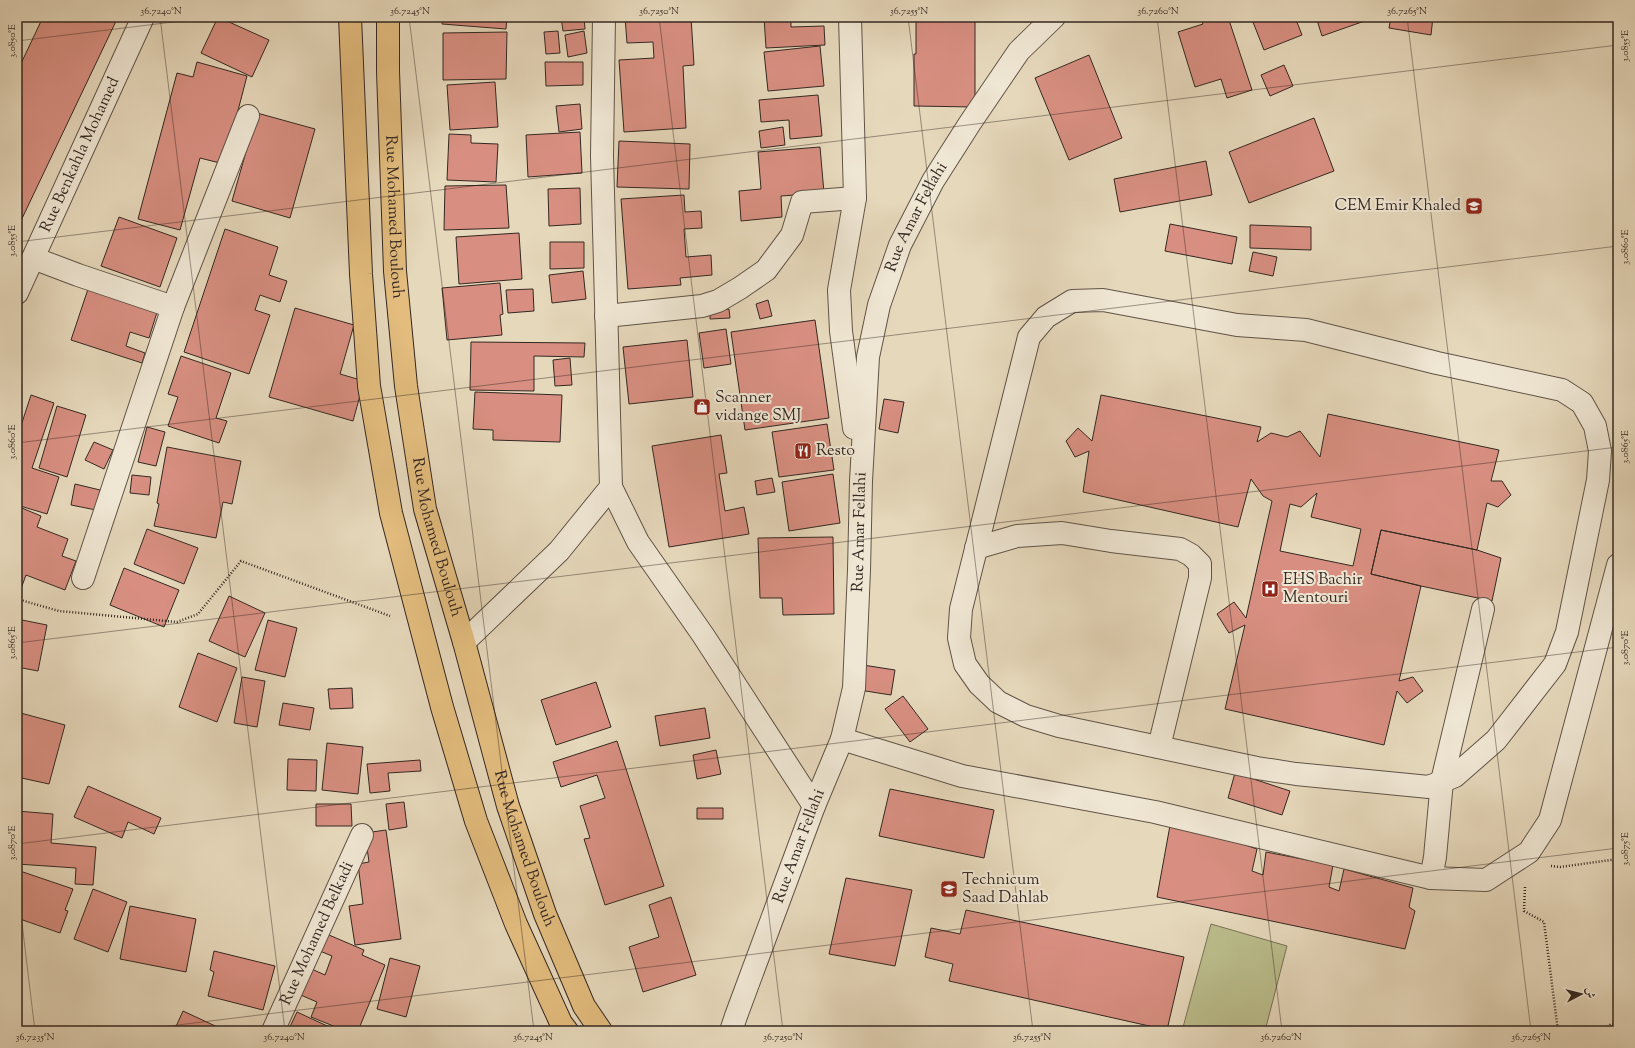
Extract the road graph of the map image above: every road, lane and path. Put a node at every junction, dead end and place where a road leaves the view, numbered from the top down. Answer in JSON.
{"nodes":[{"id":1,"x":143,"y":17,"type":"edge"},
{"id":2,"x":350,"y":17,"type":"edge"},
{"id":3,"x":388,"y":17,"type":"edge"},
{"id":4,"x":604,"y":17,"type":"edge"},
{"id":5,"x":850,"y":17,"type":"edge"},
{"id":6,"x":1054,"y":17,"type":"edge"},
{"id":7,"x":248,"y":116,"type":"dead end"},
{"id":8,"x":855,"y":198,"type":"junction"},
{"id":9,"x":33,"y":258,"type":"junction"},
{"id":10,"x":17,"y":293,"type":"edge"},
{"id":11,"x":173,"y":307,"type":"junction"},
{"id":12,"x":606,"y":316,"type":"junction"},
{"id":13,"x":861,"y":481,"type":"junction"},
{"id":14,"x":611,"y":487,"type":"junction"},
{"id":15,"x":976,"y":548,"type":"junction"},
{"id":16,"x":1618,"y":565,"type":"edge"},
{"id":17,"x":83,"y":578,"type":"dead end"},
{"id":18,"x":17,"y":599,"type":"edge"},
{"id":19,"x":1483,"y":609,"type":"dead end"},
{"id":20,"x":1611,"y":624,"type":"edge"},
{"id":21,"x":420,"y":626,"type":"junction"},
{"id":22,"x":464,"y":642,"type":"junction"},
{"id":23,"x":842,"y":740,"type":"junction"},
{"id":24,"x":1159,"y":747,"type":"junction"},
{"id":25,"x":1442,"y":782,"type":"junction"},
{"id":26,"x":814,"y":806,"type":"junction"},
{"id":27,"x":362,"y":835,"type":"dead end"},
{"id":28,"x":1618,"y":859,"type":"edge"},
{"id":29,"x":1522,"y":860,"type":"junction"},
{"id":30,"x":1431,"y":878,"type":"junction"},
{"id":31,"x":1618,"y":1024,"type":"edge"},
{"id":32,"x":272,"y":1031,"type":"edge"},
{"id":33,"x":567,"y":1031,"type":"edge"},
{"id":34,"x":601,"y":1031,"type":"edge"},
{"id":35,"x":731,"y":1031,"type":"edge"},
{"id":36,"x":1558,"y":1031,"type":"edge"},
{"id":37,"x":1603,"y":1031,"type":"edge"}],
"edges":[{"from":1,"to":9,"type":"street","name":"Rue Benkahla Mohamed"},
{"from":2,"to":21,"type":"main road"},
{"from":3,"to":22,"type":"main road","name":"Rue Mohamed Boulouh"},
{"from":4,"to":12,"type":"street"},
{"from":5,"to":8,"type":"street"},
{"from":6,"to":13,"type":"street","name":"Rue Amar Fellahi"},
{"from":7,"to":11,"type":"street"},
{"from":8,"to":12,"type":"street"},
{"from":8,"to":13,"type":"street"},
{"from":9,"to":10,"type":"street","name":"Rue Benkahla Mohamed"},
{"from":9,"to":11,"type":"street"},
{"from":11,"to":17,"type":"street"},
{"from":12,"to":14,"type":"street"},
{"from":13,"to":23,"type":"street","name":"Rue Amar Fellahi"},
{"from":14,"to":22,"type":"street"},
{"from":14,"to":26,"type":"street"},
{"from":15,"to":24,"type":"street"},
{"from":15,"to":24,"type":"street"},
{"from":15,"to":25,"type":"street"},
{"from":16,"to":20,"type":"street"},
{"from":18,"to":21,"type":"path"},
{"from":19,"to":25,"type":"street"},
{"from":20,"to":29,"type":"street"},
{"from":21,"to":33,"type":"main road"},
{"from":22,"to":34,"type":"main road","name":"Rue Mohamed Boulouh"},
{"from":23,"to":26,"type":"street","name":"Rue Amar Fellahi"},
{"from":23,"to":30,"type":"street"},
{"from":24,"to":25,"type":"street"},
{"from":25,"to":30,"type":"street"},
{"from":26,"to":35,"type":"street","name":"Rue Amar Fellahi"},
{"from":27,"to":32,"type":"street","name":"Rue Mohamed Belkadi"},
{"from":28,"to":29,"type":"path"},
{"from":29,"to":30,"type":"street"},
{"from":29,"to":36,"type":"path"},
{"from":31,"to":37,"type":"path"}]}
